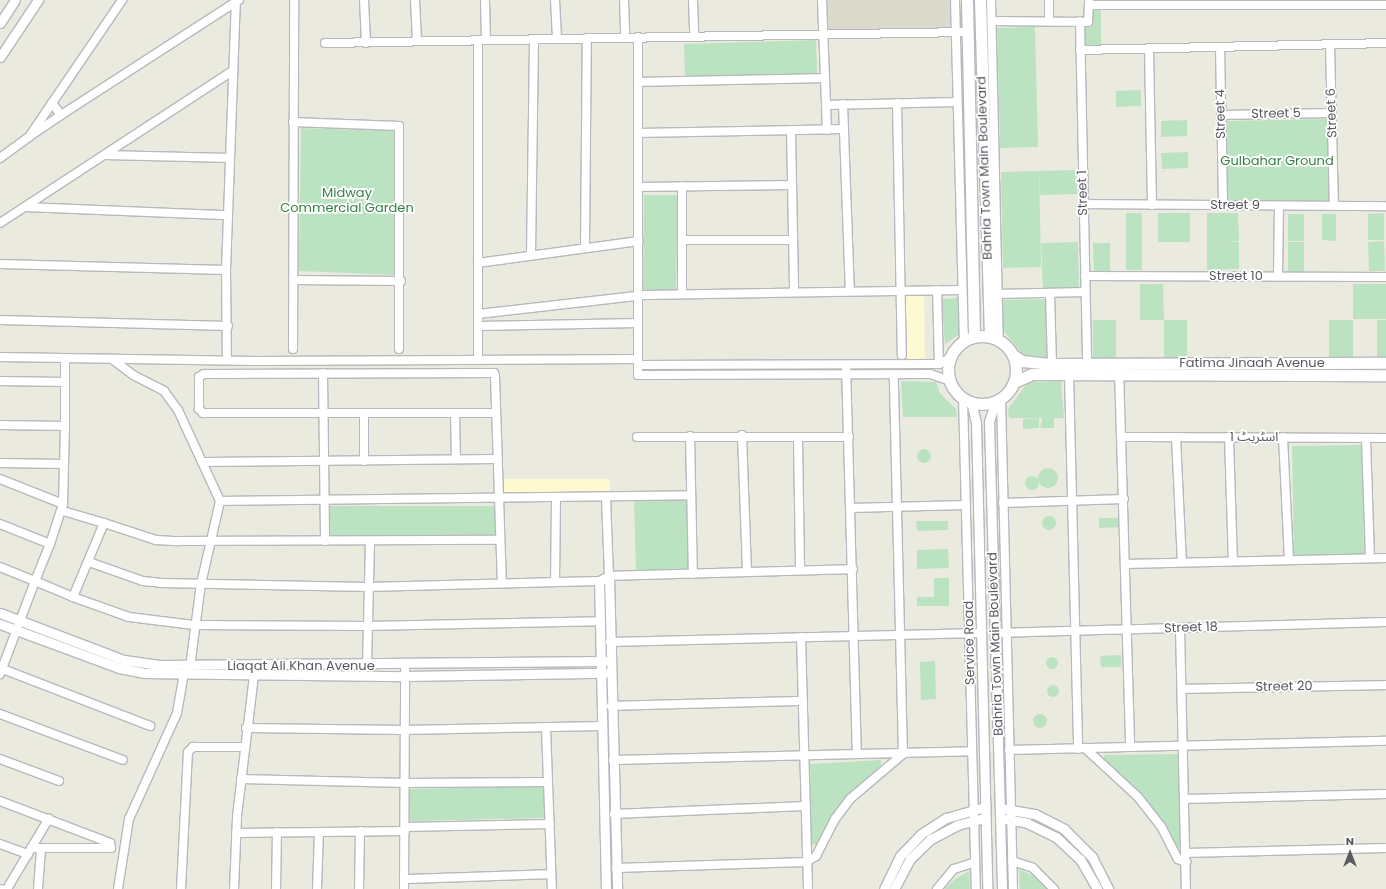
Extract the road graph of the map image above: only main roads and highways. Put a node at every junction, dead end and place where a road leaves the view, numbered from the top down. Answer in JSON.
{"nodes":[{"id":1,"x":967,"y":0,"type":"edge"},
{"id":2,"x":980,"y":0,"type":"edge"},
{"id":3,"x":994,"y":338,"type":"junction"},
{"id":4,"x":969,"y":339,"type":"junction"},
{"id":5,"x":1012,"y":355,"type":"junction"},
{"id":6,"x":1386,"y":363,"type":"edge"},
{"id":7,"x":1119,"y":369,"type":"junction"},
{"id":8,"x":1386,"y":375,"type":"edge"},
{"id":9,"x":1014,"y":382,"type":"junction"}],
"edges":[{"from":1,"to":4,"type":"main road","name":"Bahria Town Main Boulevard"},
{"from":2,"to":3,"type":"main road","name":"Bahria Town Main Boulevard"},
{"from":3,"to":4,"type":"main road"},
{"from":3,"to":5,"type":"main road"},
{"from":4,"to":9,"type":"main road"},
{"from":5,"to":7,"type":"main road","name":"Fatima Jinaah Avenue"},
{"from":5,"to":9,"type":"main road"},
{"from":6,"to":7,"type":"main road","name":"Fatima Jinaah Avenue"},
{"from":7,"to":8,"type":"main road","name":"Fatima Jinaah Avenue"},
{"from":7,"to":9,"type":"main road","name":"Fatima Jinaah Avenue"}]}
